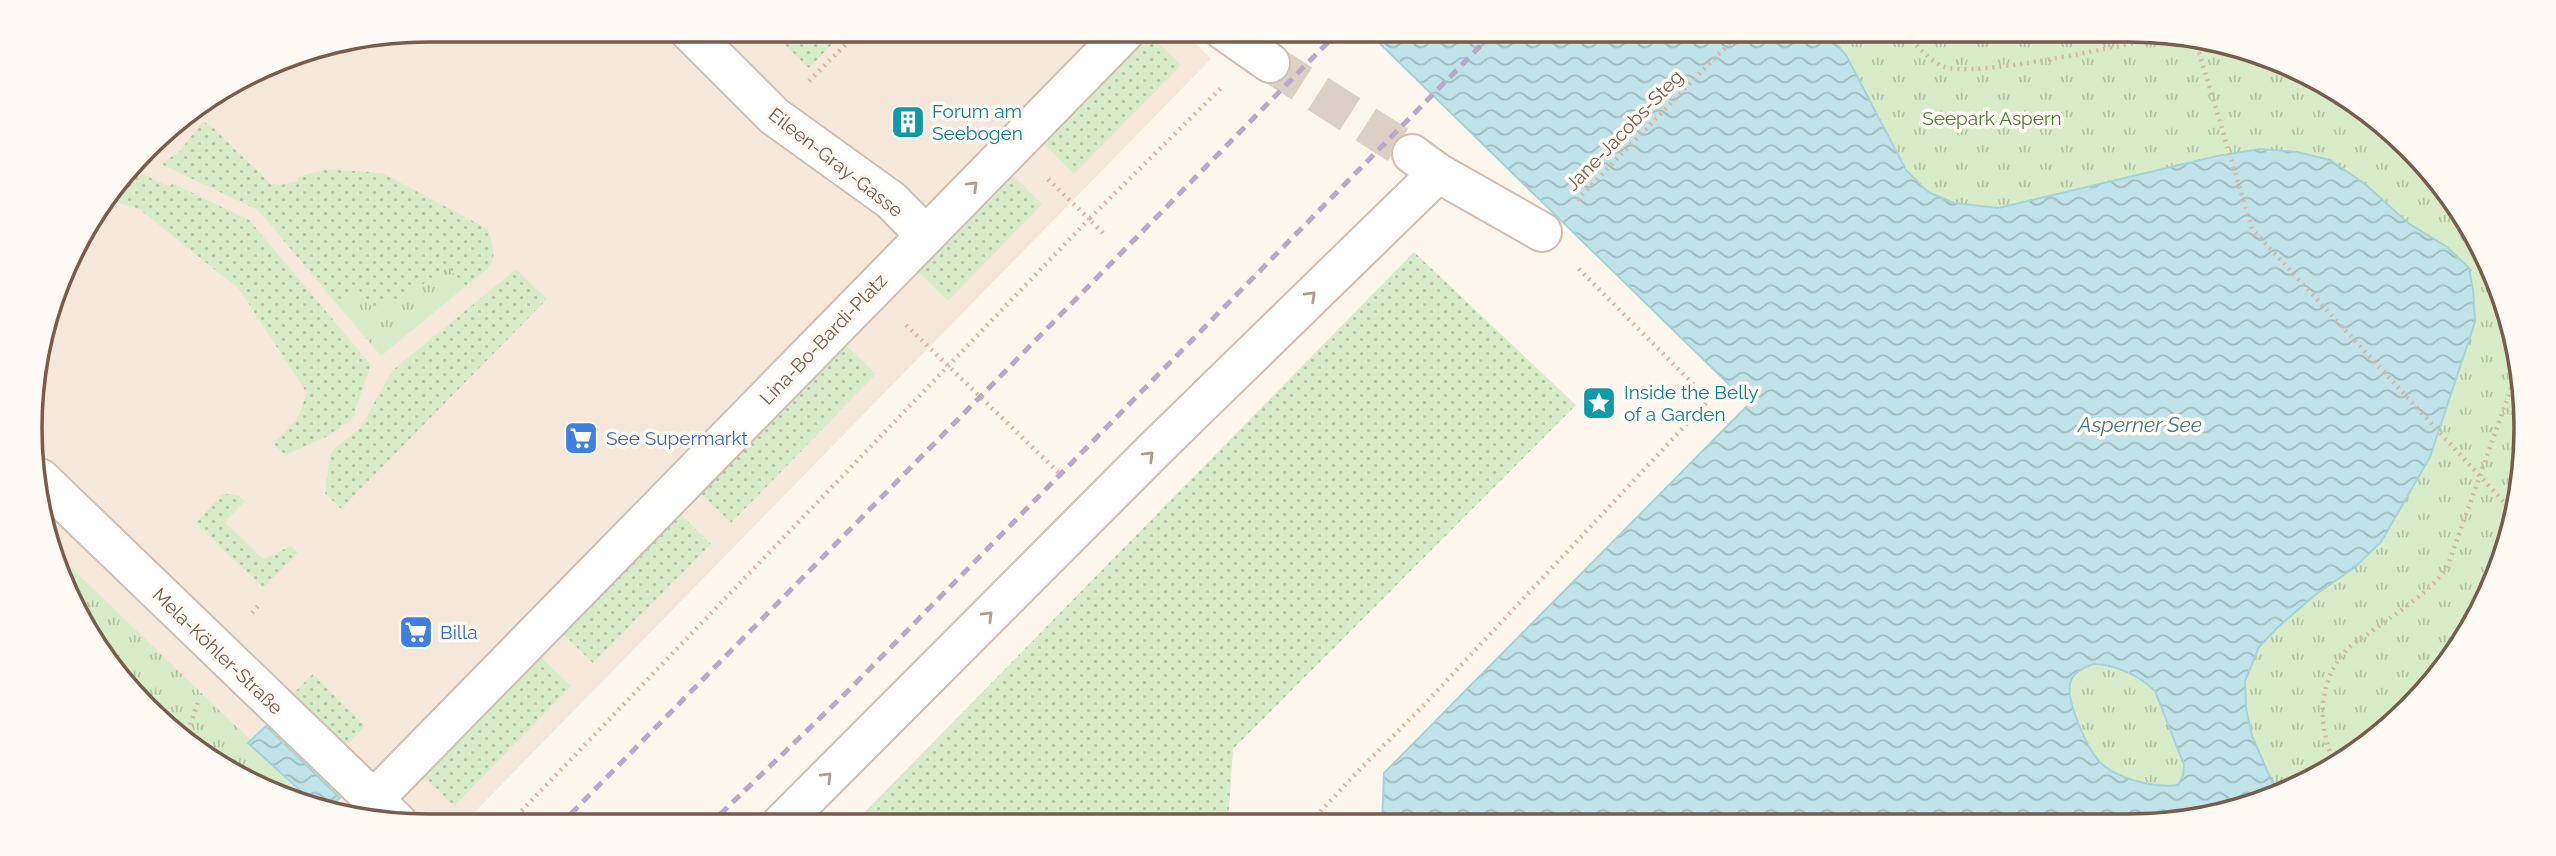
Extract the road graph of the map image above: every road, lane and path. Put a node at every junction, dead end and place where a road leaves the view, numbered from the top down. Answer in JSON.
{"nodes":[{"id":1,"x":700,"y":42,"type":"edge"},
{"id":2,"x":848,"y":42,"type":"edge"},
{"id":3,"x":1115,"y":42,"type":"edge"},
{"id":4,"x":1240,"y":42,"type":"edge"},
{"id":5,"x":1730,"y":42,"type":"edge"},
{"id":6,"x":1913,"y":42,"type":"edge"},
{"id":7,"x":2136,"y":42,"type":"edge"},
{"id":8,"x":2198,"y":48,"type":"edge"},
{"id":9,"x":1263,"y":58,"type":"joint"},
{"id":10,"x":811,"y":80,"type":"dead end"},
{"id":11,"x":1576,"y":201,"type":"dead end"},
{"id":12,"x":1089,"y":219,"type":"junction"},
{"id":13,"x":1542,"y":232,"type":"joint"},
{"id":14,"x":1103,"y":233,"type":"dead end"},
{"id":15,"x":925,"y":235,"type":"junction"},
{"id":16,"x":870,"y":291,"type":"junction"},
{"id":17,"x":948,"y":367,"type":"junction"},
{"id":18,"x":2512,"y":386,"type":"edge"},
{"id":19,"x":2479,"y":475,"type":"junction"},
{"id":20,"x":46,"y":484,"type":"edge"},
{"id":21,"x":2507,"y":505,"type":"edge"},
{"id":22,"x":1096,"y":509,"type":"junction"},
{"id":23,"x":2332,"y":755,"type":"edge"},
{"id":24,"x":385,"y":811,"type":"edge"},
{"id":25,"x":519,"y":814,"type":"edge"},
{"id":26,"x":791,"y":814,"type":"edge"},
{"id":27,"x":1319,"y":814,"type":"edge"}],
"edges":[{"from":1,"to":15,"type":"street","name":"Eileen-Gray-Gasse"},
{"from":2,"to":10,"type":"path"},
{"from":15,"to":3,"type":"street","name":"Lina-Bo-Bardi-Platz","one_way":true},
{"from":4,"to":9,"type":"street"},
{"from":5,"to":11,"type":"path","name":"Jane-Jacobs-Steg"},
{"from":6,"to":7,"type":"path"},
{"from":8,"to":19,"type":"path"},
{"from":9,"to":12,"type":"path"},
{"from":12,"to":14,"type":"path"},
{"from":12,"to":17,"type":"path"},
{"from":22,"to":13,"type":"street","one_way":true},
{"from":13,"to":27,"type":"path"},
{"from":15,"to":16,"type":"street","name":"Lina-Bo-Bardi-Platz"},
{"from":16,"to":17,"type":"path"},
{"from":16,"to":24,"type":"street","name":"Lina-Bo-Bardi-Platz"},
{"from":17,"to":22,"type":"path"},
{"from":17,"to":25,"type":"path"},
{"from":18,"to":19,"type":"path"},
{"from":19,"to":21,"type":"path"},
{"from":19,"to":23,"type":"path"},
{"from":20,"to":24,"type":"street","name":"Mela-Köhler-Straße"},
{"from":26,"to":22,"type":"street","one_way":true}]}
